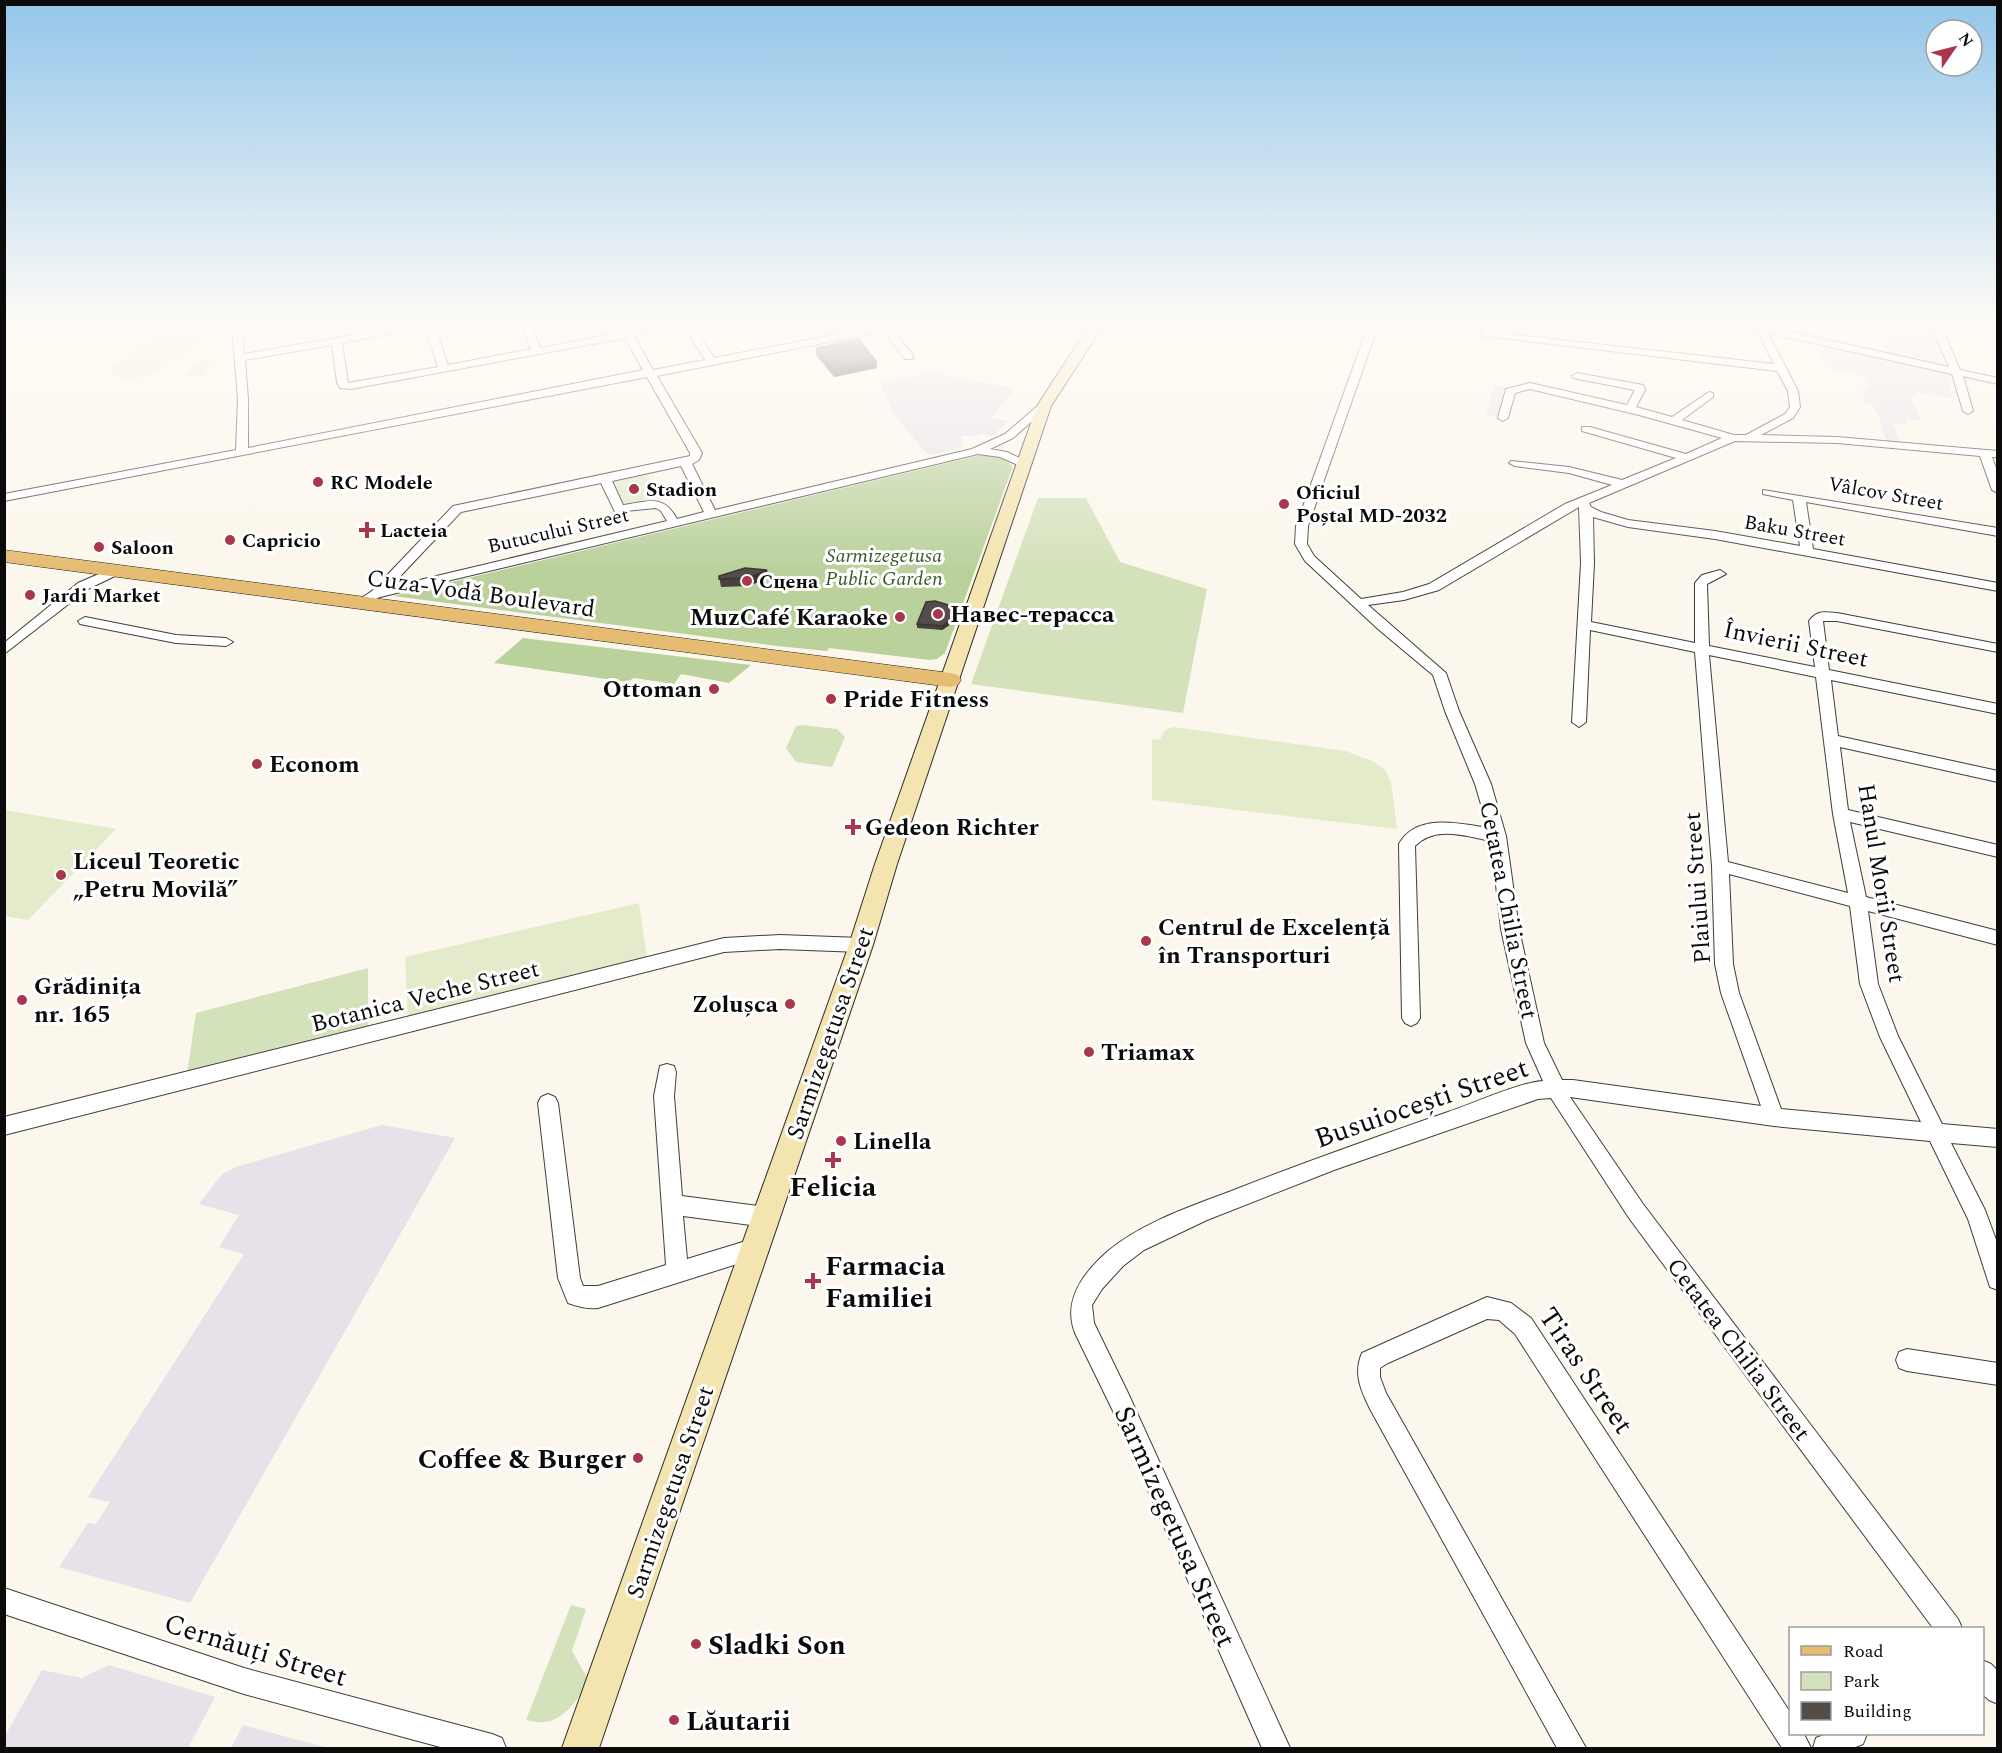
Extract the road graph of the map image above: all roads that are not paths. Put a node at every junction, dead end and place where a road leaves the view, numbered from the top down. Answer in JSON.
{"nodes":[{"id":1,"x":243,"y":408,"type":"edge"},
{"id":2,"x":471,"y":408,"type":"edge"},
{"id":3,"x":669,"y":408,"type":"edge"},
{"id":4,"x":1042,"y":408,"type":"edge"},
{"id":5,"x":1043,"y":408,"type":"edge"},
{"id":6,"x":1343,"y":408,"type":"edge"},
{"id":7,"x":1506,"y":408,"type":"edge"},
{"id":8,"x":1625,"y":408,"type":"edge"},
{"id":9,"x":1692,"y":408,"type":"edge"},
{"id":10,"x":1796,"y":408,"type":"edge"},
{"id":11,"x":1968,"y":408,"type":"edge"},
{"id":12,"x":1630,"y":409,"type":"joint"},
{"id":13,"x":1968,"y":411,"type":"dead end"},
{"id":14,"x":1503,"y":418,"type":"dead end"},
{"id":15,"x":1674,"y":421,"type":"junction"},
{"id":16,"x":1586,"y":429,"type":"dead end"},
{"id":17,"x":1733,"y":438,"type":"junction"},
{"id":18,"x":1748,"y":438,"type":"junction"},
{"id":19,"x":976,"y":451,"type":"junction"},
{"id":20,"x":242,"y":453,"type":"junction"},
{"id":21,"x":1985,"y":454,"type":"junction"},
{"id":22,"x":1998,"y":454,"type":"edge"},
{"id":23,"x":1688,"y":458,"type":"junction"},
{"id":24,"x":690,"y":460,"type":"junction"},
{"id":25,"x":1515,"y":463,"type":"dead end"},
{"id":26,"x":1024,"y":464,"type":"junction"},
{"id":27,"x":605,"y":478,"type":"junction"},
{"id":28,"x":1623,"y":484,"type":"junction"},
{"id":29,"x":1998,"y":490,"type":"edge"},
{"id":30,"x":1767,"y":492,"type":"dead end"},
{"id":31,"x":4,"y":498,"type":"edge"},
{"id":32,"x":1799,"y":498,"type":"junction"},
{"id":33,"x":1584,"y":505,"type":"junction"},
{"id":34,"x":711,"y":514,"type":"junction"},
{"id":35,"x":674,"y":523,"type":"junction"},
{"id":36,"x":1998,"y":532,"type":"edge"},
{"id":37,"x":1807,"y":551,"type":"junction"},
{"id":38,"x":4,"y":556,"type":"edge"},
{"id":39,"x":1720,"y":574,"type":"dead end"},
{"id":40,"x":86,"y":577,"type":"junction"},
{"id":41,"x":1998,"y":587,"type":"edge"},
{"id":42,"x":369,"y":598,"type":"junction"},
{"id":43,"x":1358,"y":603,"type":"junction"},
{"id":44,"x":85,"y":621,"type":"dead end"},
{"id":45,"x":1584,"y":625,"type":"junction"},
{"id":46,"x":226,"y":642,"type":"dead end"},
{"id":47,"x":1702,"y":648,"type":"junction"},
{"id":48,"x":1998,"y":648,"type":"edge"},
{"id":49,"x":4,"y":650,"type":"edge"},
{"id":50,"x":1822,"y":672,"type":"junction"},
{"id":51,"x":950,"y":680,"type":"junction"},
{"id":52,"x":1998,"y":709,"type":"edge"},
{"id":53,"x":1579,"y":723,"type":"dead end"},
{"id":54,"x":1832,"y":740,"type":"junction"},
{"id":55,"x":1998,"y":777,"type":"edge"},
{"id":56,"x":1842,"y":814,"type":"junction"},
{"id":57,"x":1498,"y":836,"type":"junction"},
{"id":58,"x":1998,"y":851,"type":"edge"},
{"id":59,"x":1720,"y":866,"type":"junction"},
{"id":60,"x":1858,"y":901,"type":"junction"},
{"id":61,"x":1998,"y":938,"type":"edge"},
{"id":62,"x":861,"y":945,"type":"junction"},
{"id":63,"x":1410,"y":1018,"type":"dead end"},
{"id":64,"x":667,"y":1072,"type":"dead end"},
{"id":65,"x":1556,"y":1088,"type":"junction"},
{"id":66,"x":548,"y":1103,"type":"dead end"},
{"id":67,"x":1774,"y":1117,"type":"junction"},
{"id":68,"x":4,"y":1126,"type":"edge"},
{"id":69,"x":1935,"y":1131,"type":"junction"},
{"id":70,"x":1998,"y":1138,"type":"edge"},
{"id":71,"x":673,"y":1205,"type":"junction"},
{"id":72,"x":766,"y":1217,"type":"junction"},
{"id":73,"x":756,"y":1248,"type":"junction"},
{"id":74,"x":677,"y":1272,"type":"junction"},
{"id":75,"x":1998,"y":1279,"type":"edge"},
{"id":76,"x":1081,"y":1303,"type":"joint"},
{"id":77,"x":1907,"y":1360,"type":"dead end"},
{"id":78,"x":1998,"y":1374,"type":"edge"},
{"id":79,"x":4,"y":1601,"type":"edge"},
{"id":80,"x":1948,"y":1627,"type":"edge"},
{"id":81,"x":1984,"y":1673,"type":"edge"},
{"id":82,"x":1998,"y":1691,"type":"edge"},
{"id":83,"x":1851,"y":1735,"type":"edge"},
{"id":84,"x":492,"y":1749,"type":"edge"},
{"id":85,"x":580,"y":1749,"type":"edge"},
{"id":86,"x":1276,"y":1749,"type":"edge"},
{"id":87,"x":1572,"y":1749,"type":"edge"},
{"id":88,"x":1798,"y":1749,"type":"edge"},
{"id":89,"x":1826,"y":1749,"type":"edge"}],
"edges":[{"from":1,"to":20,"type":"street"},
{"from":2,"to":20,"type":"street"},
{"from":3,"to":24,"type":"street"},
{"from":4,"to":19,"type":"street","name":"Butucului Street"},
{"from":5,"to":26,"type":"main road","name":"Sarmizegetusa Street"},
{"from":6,"to":43,"type":"street","name":"Cetatea Chilia Street"},
{"from":7,"to":14,"type":"street"},
{"from":8,"to":12,"type":"street"},
{"from":9,"to":15,"type":"street"},
{"from":10,"to":18,"type":"street"},
{"from":11,"to":13,"type":"street"},
{"from":12,"to":15,"type":"street"},
{"from":15,"to":17,"type":"street"},
{"from":16,"to":23,"type":"street"},
{"from":17,"to":18,"type":"street"},
{"from":17,"to":23,"type":"street"},
{"from":18,"to":21,"type":"street"},
{"from":19,"to":26,"type":"street","name":"Butucului Street"},
{"from":19,"to":34,"type":"street","name":"Butucului Street"},
{"from":20,"to":31,"type":"street"},
{"from":21,"to":22,"type":"street"},
{"from":21,"to":29,"type":"street"},
{"from":23,"to":28,"type":"street"},
{"from":24,"to":27,"type":"street"},
{"from":24,"to":34,"type":"street"},
{"from":25,"to":28,"type":"street"},
{"from":26,"to":51,"type":"main road","name":"Sarmizegetusa Street"},
{"from":27,"to":35,"type":"street"},
{"from":27,"to":42,"type":"street"},
{"from":28,"to":33,"type":"street"},
{"from":30,"to":32,"type":"street","name":"Vâlcov Street"},
{"from":32,"to":36,"type":"street","name":"Vâlcov Street"},
{"from":32,"to":37,"type":"street"},
{"from":33,"to":37,"type":"street","name":"Baku Street"},
{"from":33,"to":43,"type":"street"},
{"from":33,"to":45,"type":"street"},
{"from":34,"to":35,"type":"street","name":"Butucului Street"},
{"from":35,"to":42,"type":"street","name":"Butucului Street"},
{"from":37,"to":41,"type":"street","name":"Baku Street"},
{"from":38,"to":40,"type":"main road","name":"Cuza-Vodă Boulevard"},
{"from":39,"to":47,"type":"street","name":"Plaiului Street"},
{"from":40,"to":42,"type":"main road","name":"Cuza-Vodă Boulevard"},
{"from":40,"to":49,"type":"street"},
{"from":42,"to":51,"type":"main road","name":"Cuza-Vodă Boulevard"},
{"from":43,"to":57,"type":"street","name":"Cetatea Chilia Street"},
{"from":44,"to":46,"type":"street"},
{"from":45,"to":47,"type":"street","name":"Învierii Street"},
{"from":45,"to":53,"type":"street"},
{"from":47,"to":50,"type":"street","name":"Învierii Street"},
{"from":47,"to":59,"type":"street","name":"Plaiului Street"},
{"from":48,"to":50,"type":"street","name":"Hanul Morii Street"},
{"from":50,"to":52,"type":"street","name":"Învierii Street"},
{"from":50,"to":54,"type":"street","name":"Hanul Morii Street"},
{"from":51,"to":62,"type":"main road","name":"Sarmizegetusa Street"},
{"from":54,"to":55,"type":"street"},
{"from":54,"to":56,"type":"street","name":"Hanul Morii Street"},
{"from":56,"to":58,"type":"street"},
{"from":56,"to":60,"type":"street","name":"Hanul Morii Street"},
{"from":57,"to":63,"type":"street"},
{"from":57,"to":65,"type":"street","name":"Cetatea Chilia Street"},
{"from":59,"to":60,"type":"street"},
{"from":59,"to":67,"type":"street","name":"Plaiului Street"},
{"from":60,"to":61,"type":"street"},
{"from":60,"to":69,"type":"street","name":"Hanul Morii Street"},
{"from":62,"to":68,"type":"street","name":"Botanica Veche Street"},
{"from":62,"to":72,"type":"main road","name":"Sarmizegetusa Street"},
{"from":64,"to":71,"type":"street"},
{"from":65,"to":67,"type":"street","name":"Busuiocești Street"},
{"from":65,"to":76,"type":"street","name":"Busuiocești Street"},
{"from":65,"to":80,"type":"street","name":"Cetatea Chilia Street"},
{"from":66,"to":74,"type":"street"},
{"from":67,"to":69,"type":"street","name":"Busuiocești Street"},
{"from":69,"to":70,"type":"street","name":"Busuiocești Street"},
{"from":69,"to":75,"type":"street","name":"Hanul Morii Street"},
{"from":71,"to":72,"type":"street"},
{"from":71,"to":74,"type":"street"},
{"from":72,"to":73,"type":"main road","name":"Sarmizegetusa Street"},
{"from":73,"to":74,"type":"street"},
{"from":73,"to":85,"type":"main road","name":"Sarmizegetusa Street"},
{"from":76,"to":86,"type":"street","name":"Sarmizegetusa Street"},
{"from":77,"to":78,"type":"street"},
{"from":79,"to":84,"type":"street","name":"Cernăuți Street"},
{"from":81,"to":82,"type":"street"},
{"from":83,"to":89,"type":"street"},
{"from":87,"to":88,"type":"street","name":"Tiras Street"}]}
